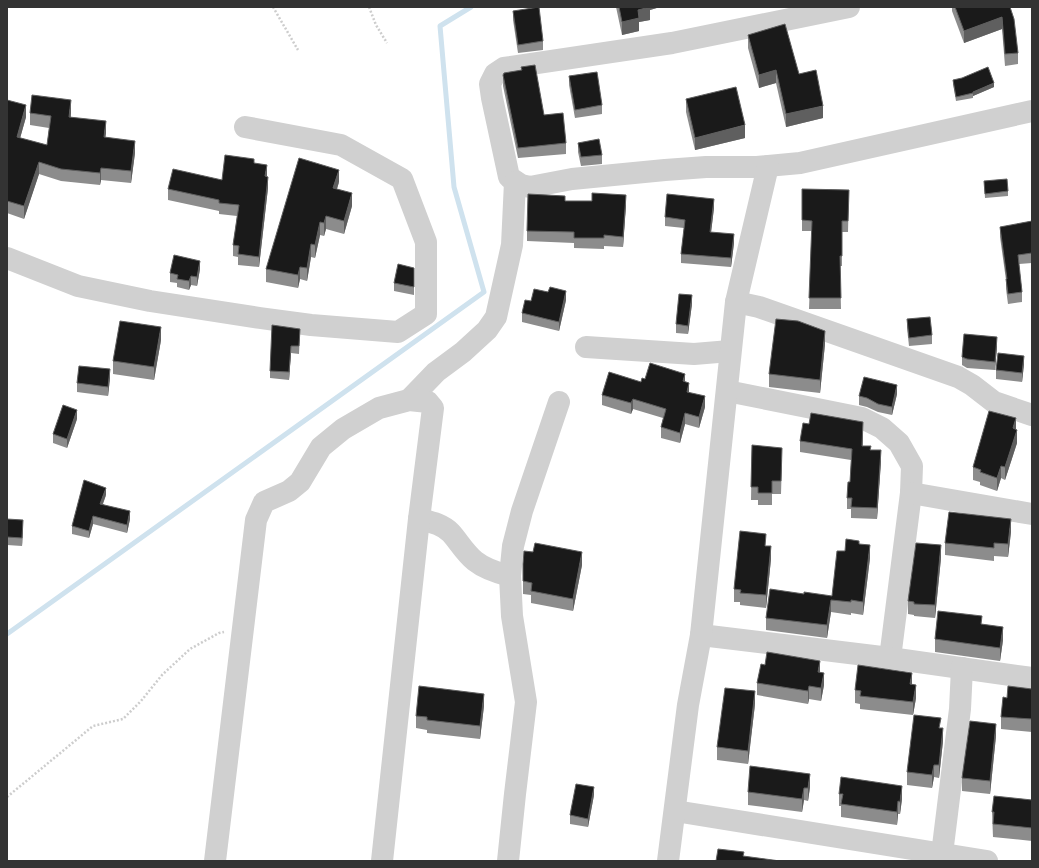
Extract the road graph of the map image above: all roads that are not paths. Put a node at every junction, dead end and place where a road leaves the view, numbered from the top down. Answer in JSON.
{"nodes":[{"id":1,"x":848,"y":7,"type":"edge"},
{"id":2,"x":1032,"y":111,"type":"edge"},
{"id":3,"x":245,"y":127,"type":"dead end"},
{"id":4,"x":768,"y":166,"type":"junction"},
{"id":5,"x":515,"y":182,"type":"junction"},
{"id":6,"x":7,"y":258,"type":"edge"},
{"id":7,"x":736,"y":302,"type":"junction"},
{"id":8,"x":586,"y":347,"type":"dead end"},
{"id":9,"x":730,"y":351,"type":"junction"},
{"id":10,"x":727,"y":391,"type":"junction"},
{"id":11,"x":409,"y":400,"type":"junction"},
{"id":12,"x":559,"y":402,"type":"dead end"},
{"id":13,"x":1032,"y":415,"type":"edge"},
{"id":14,"x":911,"y":493,"type":"junction"},
{"id":15,"x":1032,"y":514,"type":"edge"},
{"id":16,"x":420,"y":518,"type":"junction"},
{"id":17,"x":510,"y":576,"type":"junction"},
{"id":18,"x":701,"y":635,"type":"junction"},
{"id":19,"x":890,"y":658,"type":"junction"},
{"id":20,"x":962,"y":668,"type":"junction"},
{"id":21,"x":1032,"y":678,"type":"edge"},
{"id":22,"x":674,"y":811,"type":"junction"},
{"id":23,"x":942,"y":854,"type":"junction"},
{"id":24,"x":916,"y":855,"type":"edge"},
{"id":25,"x":215,"y":861,"type":"edge"},
{"id":26,"x":382,"y":861,"type":"edge"},
{"id":27,"x":508,"y":861,"type":"edge"},
{"id":28,"x":668,"y":861,"type":"edge"},
{"id":29,"x":987,"y":861,"type":"edge"}],
"edges":[{"from":1,"to":5,"type":"street"},
{"from":2,"to":4,"type":"street"},
{"from":3,"to":6,"type":"street"},
{"from":4,"to":5,"type":"street"},
{"from":4,"to":7,"type":"street"},
{"from":5,"to":11,"type":"street"},
{"from":7,"to":9,"type":"street"},
{"from":7,"to":13,"type":"street"},
{"from":8,"to":9,"type":"street"},
{"from":9,"to":10,"type":"street"},
{"from":10,"to":14,"type":"street"},
{"from":10,"to":18,"type":"street"},
{"from":11,"to":16,"type":"street"},
{"from":11,"to":25,"type":"street"},
{"from":12,"to":17,"type":"street"},
{"from":14,"to":15,"type":"street"},
{"from":14,"to":19,"type":"street"},
{"from":16,"to":17,"type":"street"},
{"from":16,"to":26,"type":"street"},
{"from":17,"to":27,"type":"street"},
{"from":18,"to":19,"type":"street"},
{"from":18,"to":22,"type":"street"},
{"from":19,"to":20,"type":"street"},
{"from":20,"to":21,"type":"street"},
{"from":20,"to":23,"type":"street"},
{"from":22,"to":24,"type":"street"},
{"from":22,"to":28,"type":"street"},
{"from":23,"to":24,"type":"street"},
{"from":23,"to":29,"type":"street"}]}
